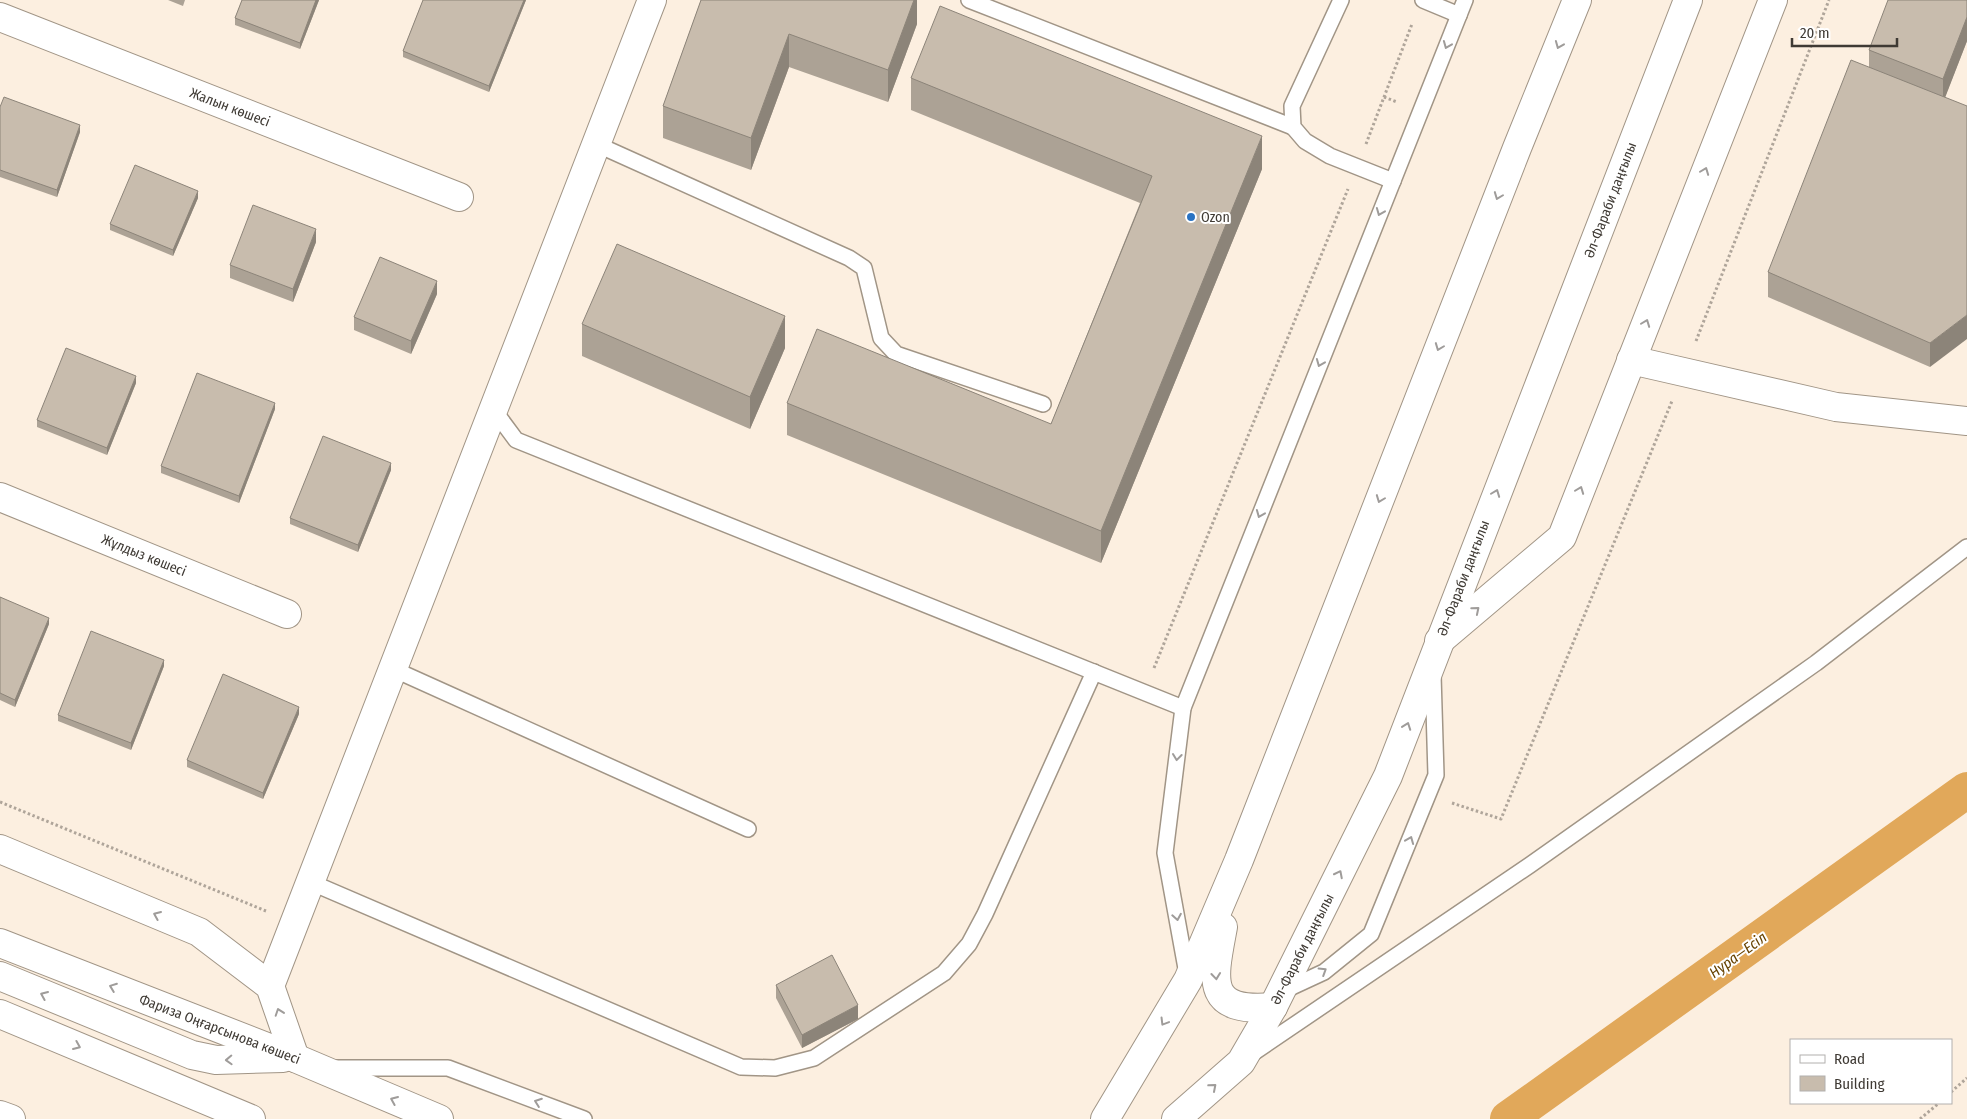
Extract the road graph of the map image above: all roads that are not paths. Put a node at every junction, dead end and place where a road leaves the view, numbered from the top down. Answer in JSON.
{"nodes":[{"id":1,"x":652,"y":0,"type":"edge"},
{"id":2,"x":969,"y":0,"type":"edge"},
{"id":3,"x":1341,"y":0,"type":"edge"},
{"id":4,"x":1423,"y":0,"type":"edge"},
{"id":5,"x":1465,"y":0,"type":"edge"},
{"id":6,"x":1577,"y":0,"type":"edge"},
{"id":7,"x":1688,"y":0,"type":"edge"},
{"id":8,"x":1773,"y":0,"type":"edge"},
{"id":9,"x":1459,"y":15,"type":"junction"},
{"id":10,"x":0,"y":17,"type":"edge"},
{"id":11,"x":1293,"y":127,"type":"junction"},
{"id":12,"x":596,"y":144,"type":"junction"},
{"id":13,"x":1393,"y":181,"type":"junction"},
{"id":14,"x":459,"y":197,"type":"dead end"},
{"id":15,"x":1631,"y":360,"type":"junction"},
{"id":16,"x":1043,"y":404,"type":"dead end"},
{"id":17,"x":493,"y":409,"type":"junction"},
{"id":18,"x":1967,"y":420,"type":"edge"},
{"id":19,"x":0,"y":497,"type":"edge"},
{"id":20,"x":1967,"y":547,"type":"edge"},
{"id":21,"x":287,"y":614,"type":"dead end"},
{"id":22,"x":1436,"y":649,"type":"junction"},
{"id":23,"x":393,"y":669,"type":"junction"},
{"id":24,"x":1094,"y":672,"type":"junction"},
{"id":25,"x":1183,"y":708,"type":"junction"},
{"id":26,"x":748,"y":829,"type":"dead end"},
{"id":27,"x":0,"y":849,"type":"edge"},
{"id":28,"x":1239,"y":860,"type":"junction"},
{"id":29,"x":310,"y":882,"type":"junction"},
{"id":30,"x":0,"y":943,"type":"edge"},
{"id":31,"x":0,"y":976,"type":"edge"},
{"id":32,"x":1188,"y":980,"type":"junction"},
{"id":33,"x":270,"y":986,"type":"junction"},
{"id":34,"x":1276,"y":1000,"type":"junction"},
{"id":35,"x":0,"y":1014,"type":"edge"},
{"id":36,"x":1241,"y":1062,"type":"junction"},
{"id":37,"x":307,"y":1063,"type":"junction"},
{"id":38,"x":251,"y":1119,"type":"edge"},
{"id":39,"x":439,"y":1119,"type":"edge"},
{"id":40,"x":584,"y":1119,"type":"edge"},
{"id":41,"x":1105,"y":1119,"type":"edge"},
{"id":42,"x":1176,"y":1119,"type":"edge"}],
"edges":[{"from":1,"to":12,"type":"street"},
{"from":2,"to":11,"type":"lane"},
{"from":3,"to":11,"type":"lane"},
{"from":4,"to":9,"type":"lane"},
{"from":5,"to":9,"type":"lane"},
{"from":6,"to":28,"type":"street","one_way":true},
{"from":22,"to":7,"type":"street","name":"Әл-Фараби даңғылы","one_way":true},
{"from":15,"to":8,"type":"street","one_way":true},
{"from":9,"to":13,"type":"lane","one_way":true},
{"from":10,"to":14,"type":"street","name":"Жалын көшесі"},
{"from":11,"to":13,"type":"lane"},
{"from":12,"to":16,"type":"lane"},
{"from":12,"to":17,"type":"street"},
{"from":13,"to":25,"type":"lane","one_way":true},
{"from":15,"to":18,"type":"street"},
{"from":22,"to":15,"type":"street","one_way":true},
{"from":17,"to":23,"type":"street"},
{"from":17,"to":24,"type":"lane"},
{"from":19,"to":21,"type":"street","name":"Жұлдыз көшесі"},
{"from":20,"to":36,"type":"lane"},
{"from":34,"to":22,"type":"street","name":"Әл-Фараби даңғылы","one_way":true},
{"from":34,"to":22,"type":"lane","one_way":true},
{"from":23,"to":26,"type":"lane"},
{"from":23,"to":29,"type":"street"},
{"from":24,"to":25,"type":"lane"},
{"from":24,"to":29,"type":"lane"},
{"from":25,"to":32,"type":"lane","one_way":true},
{"from":33,"to":27,"type":"street","one_way":true},
{"from":28,"to":32,"type":"street"},
{"from":28,"to":34,"type":"street","one_way":true},
{"from":29,"to":33,"type":"street"},
{"from":37,"to":30,"type":"street","name":"Фариза Оңғарсынова көшесі","one_way":true},
{"from":37,"to":31,"type":"street","one_way":true},
{"from":32,"to":41,"type":"street","one_way":true},
{"from":37,"to":33,"type":"street","one_way":true},
{"from":34,"to":36,"type":"street","name":"Әл-Фараби даңғылы"},
{"from":35,"to":38,"type":"street","one_way":true},
{"from":42,"to":36,"type":"street","name":"Әл-Фараби даңғылы","one_way":true},
{"from":39,"to":37,"type":"street","name":"Фариза Оңғарсынова көшесі","one_way":true},
{"from":40,"to":37,"type":"lane","one_way":true}]}
